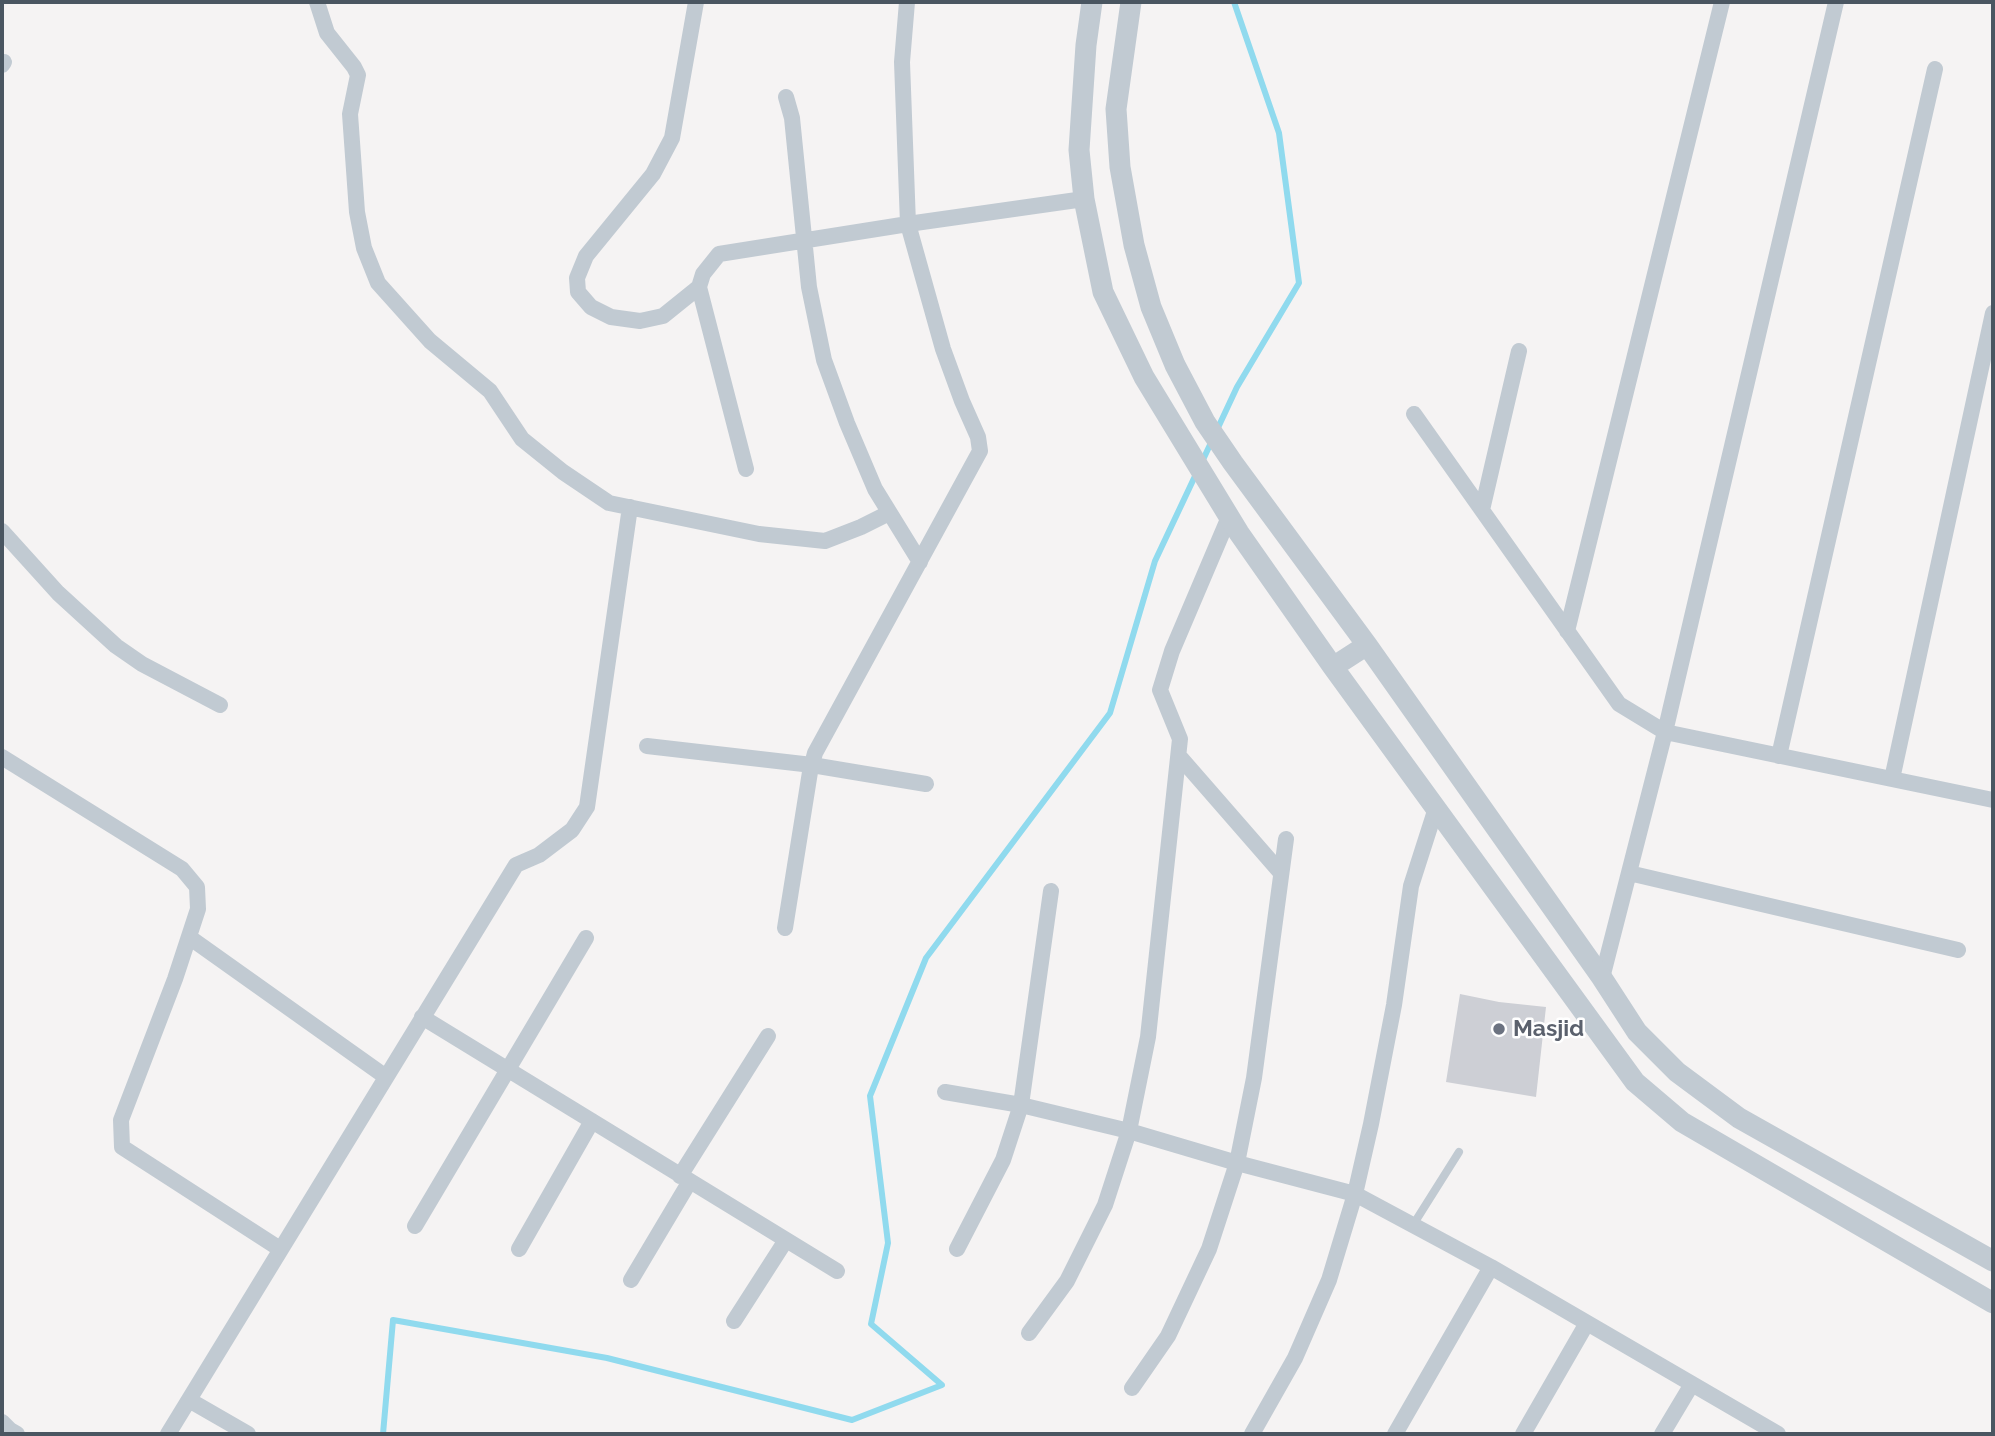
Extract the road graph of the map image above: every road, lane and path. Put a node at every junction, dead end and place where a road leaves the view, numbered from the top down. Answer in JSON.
{"nodes":[{"id":1,"x":317,"y":2,"type":"edge"},
{"id":2,"x":695,"y":2,"type":"edge"},
{"id":3,"x":907,"y":2,"type":"edge"},
{"id":4,"x":1092,"y":2,"type":"edge"},
{"id":5,"x":1131,"y":2,"type":"edge"},
{"id":6,"x":1722,"y":2,"type":"edge"},
{"id":7,"x":1836,"y":2,"type":"edge"},
{"id":8,"x":1935,"y":69,"type":"dead end"},
{"id":9,"x":786,"y":97,"type":"dead end"},
{"id":10,"x":1084,"y":200,"type":"junction"},
{"id":11,"x":908,"y":224,"type":"junction"},
{"id":12,"x":805,"y":241,"type":"junction"},
{"id":13,"x":699,"y":287,"type":"junction"},
{"id":14,"x":1993,"y":313,"type":"edge"},
{"id":15,"x":1519,"y":351,"type":"dead end"},
{"id":16,"x":1414,"y":414,"type":"dead end"},
{"id":17,"x":746,"y":469,"type":"dead end"},
{"id":18,"x":630,"y":507,"type":"junction"},
{"id":19,"x":1224,"y":509,"type":"junction"},
{"id":20,"x":1482,"y":510,"type":"junction"},
{"id":21,"x":889,"y":513,"type":"junction"},
{"id":22,"x":2,"y":531,"type":"edge"},
{"id":23,"x":920,"y":562,"type":"junction"},
{"id":24,"x":1567,"y":631,"type":"junction"},
{"id":25,"x":1367,"y":645,"type":"junction"},
{"id":26,"x":1333,"y":667,"type":"junction"},
{"id":27,"x":220,"y":705,"type":"dead end"},
{"id":28,"x":1665,"y":732,"type":"junction"},
{"id":29,"x":647,"y":746,"type":"dead end"},
{"id":30,"x":1179,"y":756,"type":"junction"},
{"id":31,"x":1779,"y":756,"type":"junction"},
{"id":32,"x":2,"y":757,"type":"edge"},
{"id":33,"x":812,"y":765,"type":"junction"},
{"id":34,"x":1892,"y":779,"type":"junction"},
{"id":35,"x":926,"y":784,"type":"dead end"},
{"id":36,"x":1993,"y":800,"type":"edge"},
{"id":37,"x":1436,"y":808,"type":"junction"},
{"id":38,"x":1286,"y":839,"type":"dead end"},
{"id":39,"x":1281,"y":873,"type":"junction"},
{"id":40,"x":1629,"y":873,"type":"junction"},
{"id":41,"x":1051,"y":891,"type":"dead end"},
{"id":42,"x":785,"y":928,"type":"dead end"},
{"id":43,"x":189,"y":937,"type":"junction"},
{"id":44,"x":586,"y":938,"type":"dead end"},
{"id":45,"x":1958,"y":950,"type":"dead end"},
{"id":46,"x":1602,"y":978,"type":"junction"},
{"id":47,"x":422,"y":1017,"type":"junction"},
{"id":48,"x":768,"y":1036,"type":"dead end"},
{"id":49,"x":508,"y":1070,"type":"junction"},
{"id":50,"x":386,"y":1077,"type":"junction"},
{"id":51,"x":945,"y":1092,"type":"dead end"},
{"id":52,"x":1021,"y":1105,"type":"junction"},
{"id":53,"x":592,"y":1121,"type":"junction"},
{"id":54,"x":1129,"y":1131,"type":"junction"},
{"id":55,"x":1459,"y":1152,"type":"dead end"},
{"id":56,"x":1237,"y":1163,"type":"junction"},
{"id":57,"x":685,"y":1179,"type":"junction"},
{"id":58,"x":1355,"y":1194,"type":"junction"},
{"id":59,"x":1413,"y":1225,"type":"junction"},
{"id":60,"x":415,"y":1226,"type":"dead end"},
{"id":61,"x":786,"y":1240,"type":"junction"},
{"id":62,"x":280,"y":1249,"type":"junction"},
{"id":63,"x":519,"y":1249,"type":"dead end"},
{"id":64,"x":957,"y":1249,"type":"dead end"},
{"id":65,"x":1993,"y":1261,"type":"edge"},
{"id":66,"x":1491,"y":1267,"type":"junction"},
{"id":67,"x":836,"y":1271,"type":"dead end"},
{"id":68,"x":631,"y":1280,"type":"dead end"},
{"id":69,"x":1993,"y":1303,"type":"edge"},
{"id":70,"x":734,"y":1321,"type":"dead end"},
{"id":71,"x":1587,"y":1323,"type":"junction"},
{"id":72,"x":1029,"y":1333,"type":"dead end"},
{"id":73,"x":1692,"y":1384,"type":"junction"},
{"id":74,"x":1132,"y":1388,"type":"dead end"},
{"id":75,"x":189,"y":1400,"type":"junction"},
{"id":76,"x":168,"y":1434,"type":"edge"},
{"id":77,"x":248,"y":1434,"type":"edge"},
{"id":78,"x":1252,"y":1434,"type":"edge"},
{"id":79,"x":1395,"y":1434,"type":"edge"},
{"id":80,"x":1523,"y":1434,"type":"edge"},
{"id":81,"x":1662,"y":1434,"type":"edge"},
{"id":82,"x":1778,"y":1434,"type":"edge"}],
"edges":[{"from":1,"to":18,"type":"street"},
{"from":2,"to":13,"type":"street"},
{"from":3,"to":11,"type":"street"},
{"from":4,"to":10,"type":"street"},
{"from":5,"to":25,"type":"street"},
{"from":6,"to":24,"type":"street"},
{"from":7,"to":28,"type":"street"},
{"from":8,"to":31,"type":"street"},
{"from":9,"to":12,"type":"street"},
{"from":10,"to":11,"type":"street"},
{"from":10,"to":19,"type":"street"},
{"from":11,"to":12,"type":"street"},
{"from":11,"to":23,"type":"street"},
{"from":12,"to":13,"type":"street"},
{"from":12,"to":21,"type":"street"},
{"from":13,"to":17,"type":"street"},
{"from":14,"to":34,"type":"street"},
{"from":15,"to":20,"type":"street"},
{"from":16,"to":20,"type":"street"},
{"from":18,"to":21,"type":"street"},
{"from":18,"to":47,"type":"street"},
{"from":19,"to":26,"type":"street"},
{"from":19,"to":30,"type":"street"},
{"from":20,"to":24,"type":"street"},
{"from":21,"to":23,"type":"street"},
{"from":22,"to":27,"type":"street"},
{"from":23,"to":33,"type":"street"},
{"from":24,"to":28,"type":"street"},
{"from":25,"to":26,"type":"street"},
{"from":25,"to":46,"type":"street"},
{"from":26,"to":37,"type":"street"},
{"from":28,"to":31,"type":"street"},
{"from":28,"to":40,"type":"street"},
{"from":29,"to":33,"type":"street"},
{"from":30,"to":39,"type":"street"},
{"from":30,"to":54,"type":"street"},
{"from":31,"to":34,"type":"street"},
{"from":32,"to":43,"type":"street"},
{"from":33,"to":35,"type":"street"},
{"from":33,"to":42,"type":"street"},
{"from":34,"to":36,"type":"street"},
{"from":37,"to":58,"type":"street"},
{"from":37,"to":69,"type":"street"},
{"from":38,"to":39,"type":"street"},
{"from":39,"to":56,"type":"street"},
{"from":40,"to":45,"type":"street"},
{"from":40,"to":46,"type":"street"},
{"from":41,"to":52,"type":"street"},
{"from":43,"to":50,"type":"street"},
{"from":43,"to":62,"type":"street"},
{"from":44,"to":49,"type":"street"},
{"from":46,"to":65,"type":"street"},
{"from":47,"to":49,"type":"street"},
{"from":47,"to":50,"type":"street"},
{"from":48,"to":57,"type":"street"},
{"from":49,"to":53,"type":"street"},
{"from":49,"to":60,"type":"street"},
{"from":50,"to":62,"type":"street"},
{"from":51,"to":52,"type":"street"},
{"from":52,"to":54,"type":"street"},
{"from":52,"to":64,"type":"street"},
{"from":53,"to":57,"type":"street"},
{"from":53,"to":63,"type":"street"},
{"from":54,"to":56,"type":"street"},
{"from":54,"to":72,"type":"street"},
{"from":55,"to":59,"type":"lane"},
{"from":56,"to":58,"type":"street"},
{"from":56,"to":74,"type":"street"},
{"from":57,"to":61,"type":"street"},
{"from":57,"to":68,"type":"street"},
{"from":58,"to":59,"type":"street"},
{"from":58,"to":78,"type":"street"},
{"from":59,"to":66,"type":"street"},
{"from":61,"to":67,"type":"street"},
{"from":61,"to":70,"type":"street"},
{"from":62,"to":75,"type":"street"},
{"from":66,"to":71,"type":"street"},
{"from":66,"to":79,"type":"street"},
{"from":71,"to":73,"type":"street"},
{"from":71,"to":80,"type":"street"},
{"from":73,"to":81,"type":"street"},
{"from":73,"to":82,"type":"street"},
{"from":75,"to":76,"type":"street"},
{"from":75,"to":77,"type":"street"}]}
